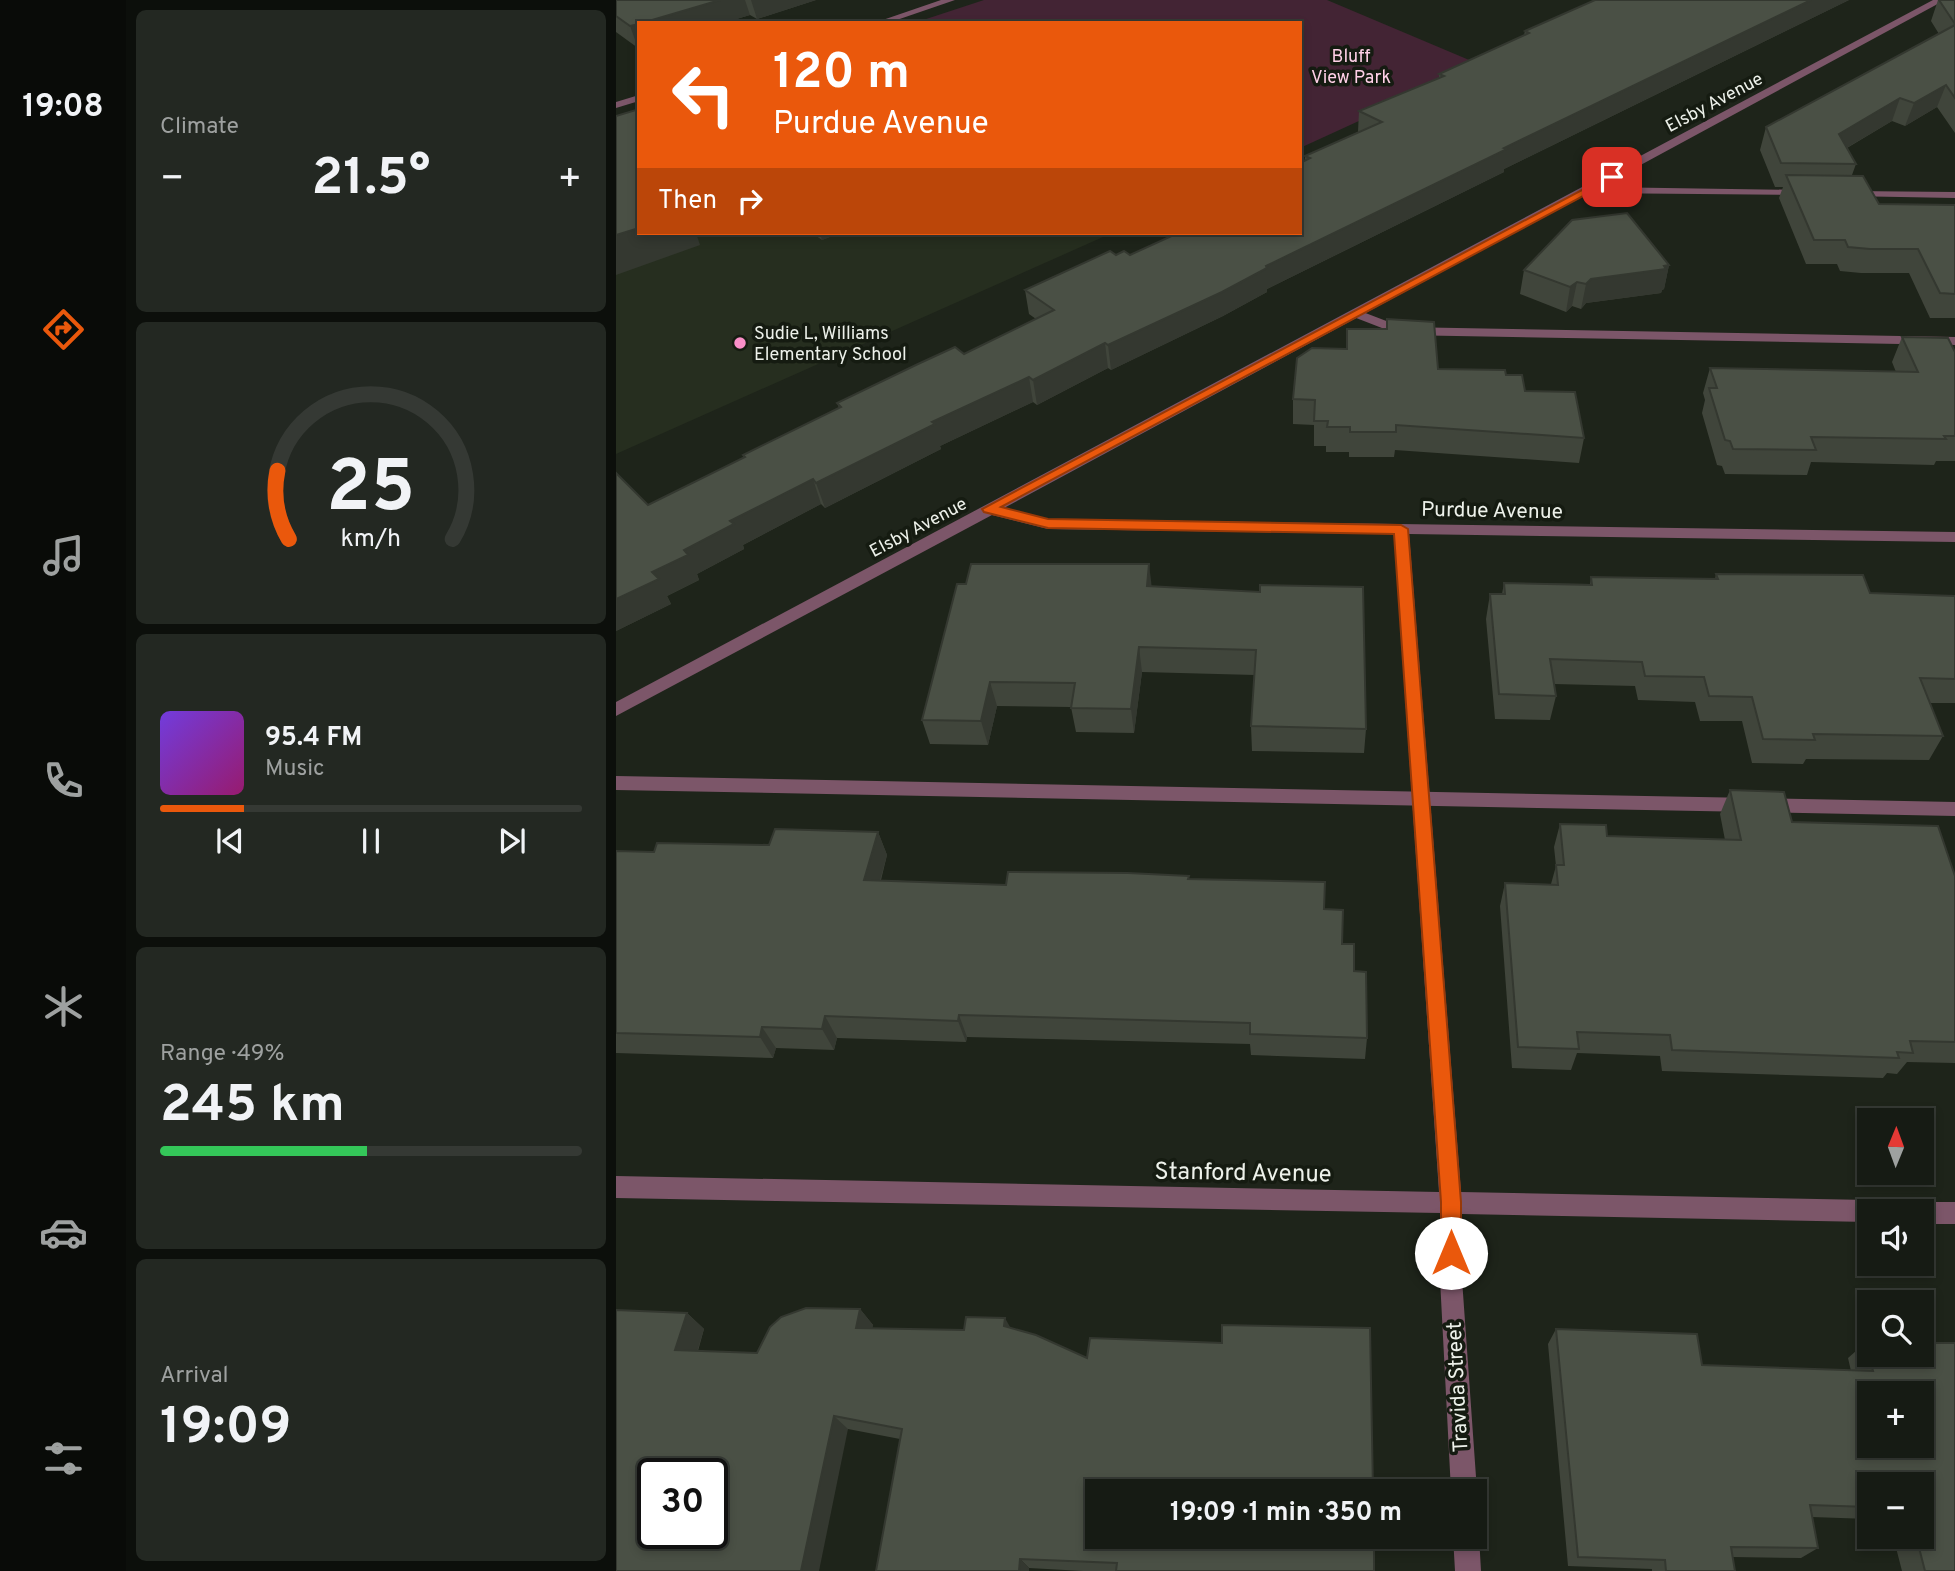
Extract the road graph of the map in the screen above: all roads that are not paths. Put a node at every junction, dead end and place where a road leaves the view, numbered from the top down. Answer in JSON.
{"nodes":[{"id":1,"x":950,"y":0,"type":"edge"},
{"id":2,"x":1940,"y":0,"type":"edge"},
{"id":3,"x":884,"y":21,"type":"edge"},
{"id":4,"x":637,"y":99,"type":"edge"},
{"id":5,"x":616,"y":105,"type":"edge"},
{"id":6,"x":1588,"y":190,"type":"junction"},
{"id":7,"x":1816,"y":194,"type":"edge"},
{"id":8,"x":1844,"y":194,"type":"edge"},
{"id":9,"x":1955,"y":195,"type":"edge"},
{"id":10,"x":1355,"y":313,"type":"junction"},
{"id":11,"x":1955,"y":341,"type":"edge"},
{"id":12,"x":989,"y":509,"type":"junction"},
{"id":13,"x":1401,"y":529,"type":"junction"},
{"id":14,"x":1955,"y":537,"type":"edge"},
{"id":15,"x":616,"y":710,"type":"edge"},
{"id":16,"x":616,"y":783,"type":"edge"},
{"id":17,"x":1422,"y":801,"type":"junction"},
{"id":18,"x":1955,"y":809,"type":"edge"},
{"id":19,"x":616,"y":1187,"type":"edge"},
{"id":20,"x":1451,"y":1202,"type":"junction"},
{"id":21,"x":1857,"y":1212,"type":"edge"},
{"id":22,"x":1934,"y":1213,"type":"edge"},
{"id":23,"x":1955,"y":1213,"type":"edge"},
{"id":24,"x":1463,"y":1479,"type":"edge"},
{"id":25,"x":1467,"y":1549,"type":"edge"},
{"id":26,"x":1468,"y":1571,"type":"edge"}],
"edges":[{"from":1,"to":3,"type":"street"},
{"from":2,"to":6,"type":"street","name":"Elsby Avenue"},
{"from":4,"to":5,"type":"street"},
{"from":6,"to":7,"type":"street"},
{"from":6,"to":10,"type":"street","name":"Elsby Avenue"},
{"from":8,"to":9,"type":"street"},
{"from":10,"to":11,"type":"street"},
{"from":10,"to":12,"type":"street","name":"Elsby Avenue"},
{"from":12,"to":13,"type":"street","name":"Purdue Avenue"},
{"from":12,"to":15,"type":"street","name":"Elsby Avenue"},
{"from":13,"to":14,"type":"street","name":"Purdue Avenue"},
{"from":13,"to":17,"type":"street","name":"Travida Street"},
{"from":16,"to":17,"type":"street"},
{"from":17,"to":18,"type":"street"},
{"from":17,"to":20,"type":"street","name":"Travida Street"},
{"from":19,"to":20,"type":"street","name":"Stanford Avenue"},
{"from":20,"to":21,"type":"street","name":"Stanford Avenue"},
{"from":20,"to":24,"type":"street","name":"Travida Street"},
{"from":22,"to":23,"type":"street"},
{"from":25,"to":26,"type":"street"}]}
